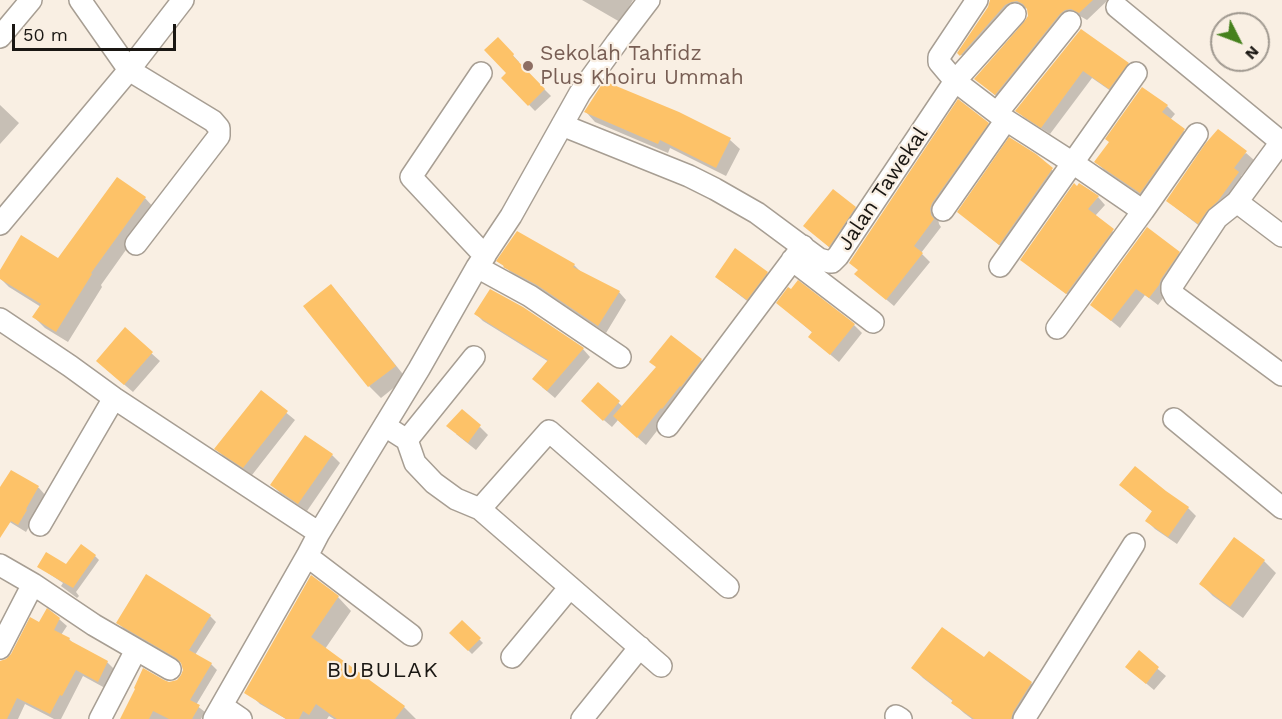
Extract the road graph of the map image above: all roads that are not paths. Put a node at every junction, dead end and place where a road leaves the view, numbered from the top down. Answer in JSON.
{"nodes":[{"id":1,"x":31,"y":0,"type":"edge"},
{"id":2,"x":80,"y":0,"type":"edge"},
{"id":3,"x":183,"y":0,"type":"edge"},
{"id":4,"x":649,"y":0,"type":"edge"},
{"id":5,"x":977,"y":0,"type":"edge"},
{"id":6,"x":1117,"y":7,"type":"dead end"},
{"id":7,"x":1014,"y":14,"type":"dead end"},
{"id":8,"x":1070,"y":22,"type":"dead end"},
{"id":9,"x":0,"y":37,"type":"edge"},
{"id":10,"x":129,"y":70,"type":"junction"},
{"id":11,"x":481,"y":73,"type":"dead end"},
{"id":12,"x":1136,"y":73,"type":"dead end"},
{"id":13,"x":956,"y":81,"type":"junction"},
{"id":14,"x":1002,"y":117,"type":"junction"},
{"id":15,"x":562,"y":125,"type":"junction"},
{"id":16,"x":1197,"y":134,"type":"dead end"},
{"id":17,"x":1282,"y":141,"type":"edge"},
{"id":18,"x":1073,"y":163,"type":"junction"},
{"id":19,"x":1237,"y":202,"type":"junction"},
{"id":20,"x":943,"y":210,"type":"dead end"},
{"id":21,"x":1143,"y":211,"type":"junction"},
{"id":22,"x":0,"y":224,"type":"edge"},
{"id":23,"x":1282,"y":236,"type":"edge"},
{"id":24,"x":136,"y":244,"type":"dead end"},
{"id":25,"x":797,"y":253,"type":"junction"},
{"id":26,"x":481,"y":262,"type":"junction"},
{"id":27,"x":1000,"y":266,"type":"dead end"},
{"id":28,"x":0,"y":319,"type":"edge"},
{"id":29,"x":873,"y":322,"type":"dead end"},
{"id":30,"x":1057,"y":328,"type":"dead end"},
{"id":31,"x":474,"y":357,"type":"dead end"},
{"id":32,"x":620,"y":357,"type":"dead end"},
{"id":33,"x":1282,"y":375,"type":"edge"},
{"id":34,"x":114,"y":398,"type":"junction"},
{"id":35,"x":1174,"y":419,"type":"dead end"},
{"id":36,"x":385,"y":426,"type":"junction"},
{"id":37,"x":668,"y":426,"type":"dead end"},
{"id":38,"x":407,"y":440,"type":"junction"},
{"id":39,"x":1280,"y":500,"type":"edge"},
{"id":40,"x":480,"y":508,"type":"junction"},
{"id":41,"x":40,"y":525,"type":"dead end"},
{"id":42,"x":318,"y":533,"type":"junction"},
{"id":43,"x":1134,"y":544,"type":"dead end"},
{"id":44,"x":307,"y":556,"type":"junction"},
{"id":45,"x":0,"y":565,"type":"edge"},
{"id":46,"x":33,"y":584,"type":"junction"},
{"id":47,"x":570,"y":587,"type":"junction"},
{"id":48,"x":728,"y":587,"type":"dead end"},
{"id":49,"x":411,"y":635,"type":"dead end"},
{"id":50,"x":0,"y":648,"type":"edge"},
{"id":51,"x":640,"y":648,"type":"junction"},
{"id":52,"x":136,"y":650,"type":"junction"},
{"id":53,"x":512,"y":657,"type":"dead end"},
{"id":54,"x":661,"y":666,"type":"dead end"},
{"id":55,"x":170,"y":669,"type":"dead end"},
{"id":56,"x":218,"y":713,"type":"edge"},
{"id":57,"x":100,"y":719,"type":"edge"},
{"id":58,"x":241,"y":719,"type":"edge"},
{"id":59,"x":582,"y":719,"type":"edge"},
{"id":60,"x":1024,"y":719,"type":"edge"}],
"edges":[{"from":1,"to":9,"type":"street"},
{"from":2,"to":10,"type":"street"},
{"from":3,"to":10,"type":"street"},
{"from":4,"to":15,"type":"street"},
{"from":5,"to":13,"type":"street"},
{"from":6,"to":17,"type":"street"},
{"from":7,"to":13,"type":"street"},
{"from":8,"to":14,"type":"street"},
{"from":10,"to":22,"type":"street"},
{"from":10,"to":24,"type":"street"},
{"from":11,"to":26,"type":"street"},
{"from":12,"to":18,"type":"street"},
{"from":13,"to":14,"type":"street"},
{"from":13,"to":25,"type":"street","name":"Jalan Tawekal"},
{"from":14,"to":18,"type":"street"},
{"from":14,"to":20,"type":"street"},
{"from":15,"to":25,"type":"street","name":"Jalan Tawekal"},
{"from":15,"to":26,"type":"street"},
{"from":16,"to":21,"type":"street"},
{"from":17,"to":19,"type":"street"},
{"from":18,"to":21,"type":"street"},
{"from":18,"to":27,"type":"street"},
{"from":19,"to":23,"type":"street"},
{"from":19,"to":33,"type":"street"},
{"from":21,"to":30,"type":"street"},
{"from":25,"to":29,"type":"street"},
{"from":25,"to":37,"type":"street"},
{"from":26,"to":32,"type":"street"},
{"from":26,"to":36,"type":"street"},
{"from":28,"to":34,"type":"street"},
{"from":31,"to":38,"type":"street"},
{"from":34,"to":41,"type":"street"},
{"from":34,"to":42,"type":"street"},
{"from":35,"to":39,"type":"street"},
{"from":36,"to":38,"type":"street"},
{"from":36,"to":42,"type":"street"},
{"from":38,"to":40,"type":"street"},
{"from":40,"to":47,"type":"street"},
{"from":40,"to":48,"type":"street"},
{"from":42,"to":44,"type":"street"},
{"from":43,"to":60,"type":"street"},
{"from":44,"to":49,"type":"street"},
{"from":44,"to":56,"type":"street"},
{"from":45,"to":46,"type":"street"},
{"from":46,"to":50,"type":"street"},
{"from":46,"to":52,"type":"street"},
{"from":47,"to":51,"type":"street"},
{"from":47,"to":53,"type":"street"},
{"from":51,"to":54,"type":"street"},
{"from":51,"to":59,"type":"street"},
{"from":52,"to":55,"type":"street"},
{"from":52,"to":57,"type":"street"},
{"from":56,"to":58,"type":"street"}]}
